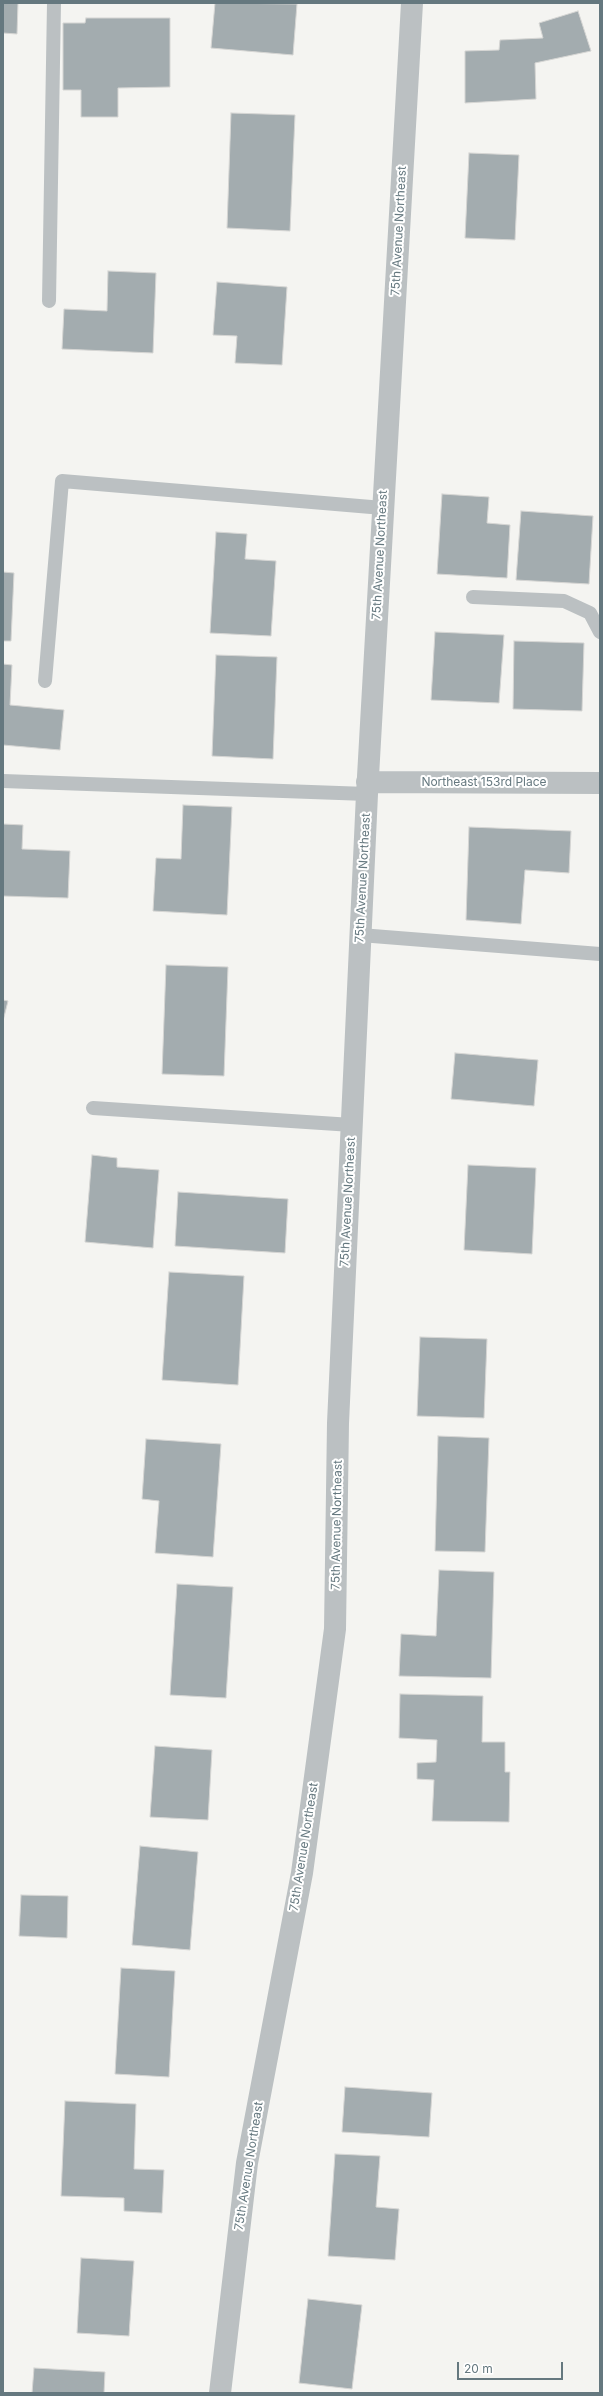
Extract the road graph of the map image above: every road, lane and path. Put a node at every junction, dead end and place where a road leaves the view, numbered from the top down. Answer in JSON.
{"nodes":[{"id":1,"x":54,"y":3,"type":"edge"},
{"id":2,"x":412,"y":3,"type":"edge"},
{"id":3,"x":49,"y":301,"type":"dead end"},
{"id":4,"x":383,"y":508,"type":"junction"},
{"id":5,"x":473,"y":596,"type":"dead end"},
{"id":6,"x":600,"y":632,"type":"edge"},
{"id":7,"x":45,"y":681,"type":"dead end"},
{"id":8,"x":3,"y":781,"type":"edge"},
{"id":9,"x":600,"y":783,"type":"edge"},
{"id":10,"x":367,"y":788,"type":"junction"},
{"id":11,"x":360,"y":935,"type":"junction"},
{"id":12,"x":600,"y":954,"type":"edge"},
{"id":13,"x":93,"y":1108,"type":"dead end"},
{"id":14,"x":352,"y":1126,"type":"junction"},
{"id":15,"x":220,"y":2393,"type":"edge"}],
"edges":[{"from":1,"to":3,"type":"lane"},
{"from":2,"to":4,"type":"street","name":"75th Avenue Northeast"},
{"from":4,"to":7,"type":"lane"},
{"from":4,"to":10,"type":"street","name":"75th Avenue Northeast"},
{"from":5,"to":6,"type":"lane"},
{"from":8,"to":10,"type":"lane"},
{"from":9,"to":10,"type":"street","name":"Northeast 153rd Place"},
{"from":10,"to":11,"type":"street","name":"75th Avenue Northeast"},
{"from":11,"to":12,"type":"lane"},
{"from":11,"to":14,"type":"street","name":"75th Avenue Northeast"},
{"from":13,"to":14,"type":"lane"},
{"from":14,"to":15,"type":"street","name":"75th Avenue Northeast"}]}
